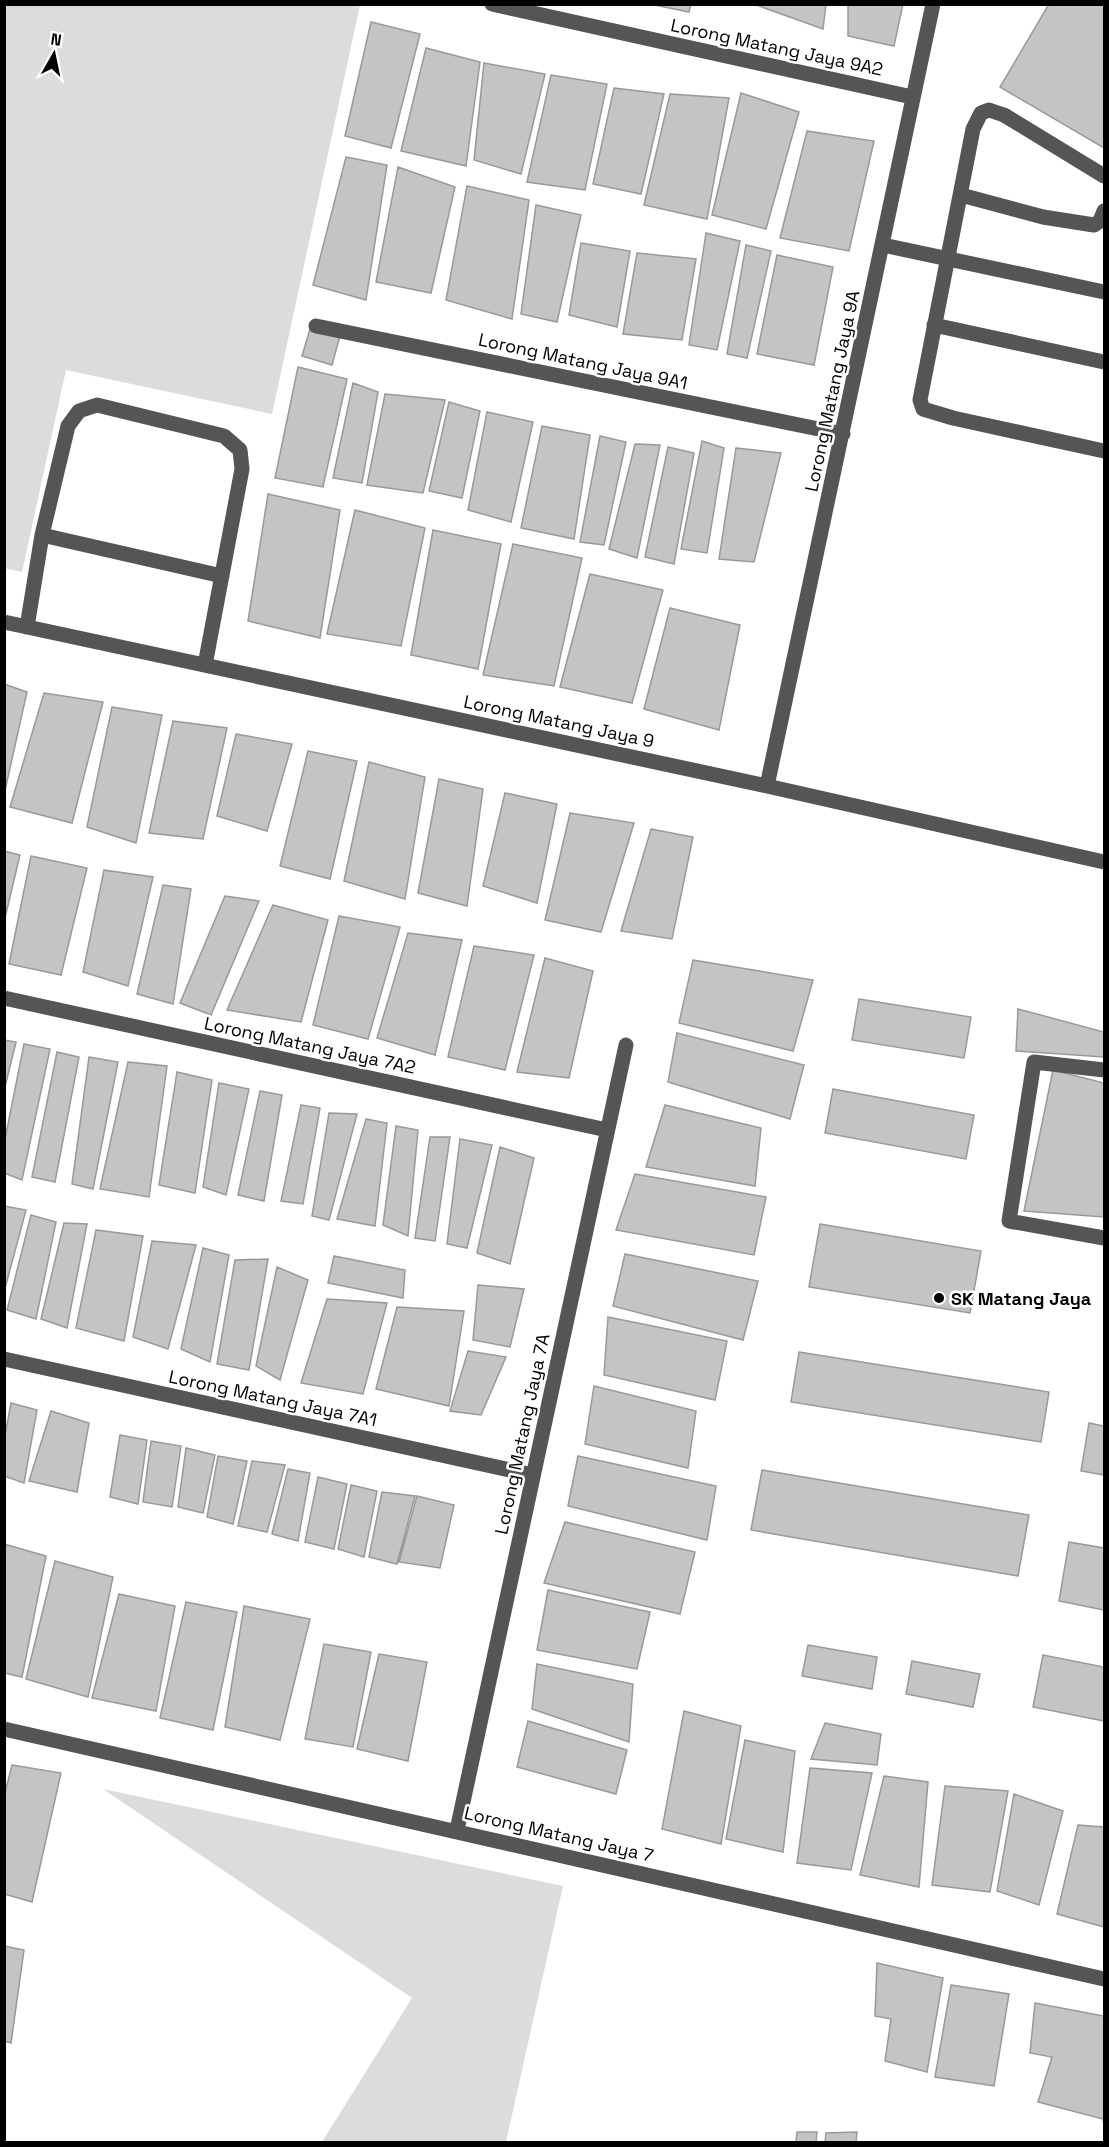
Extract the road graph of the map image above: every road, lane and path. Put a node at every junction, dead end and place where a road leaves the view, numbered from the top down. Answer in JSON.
{"nodes":[{"id":1,"x":492,"y":4,"type":"edge"},
{"id":2,"x":933,"y":4,"type":"edge"},
{"id":3,"x":912,"y":97,"type":"junction"},
{"id":4,"x":1104,"y":177,"type":"edge"},
{"id":5,"x":961,"y":195,"type":"junction"},
{"id":6,"x":1104,"y":211,"type":"edge"},
{"id":7,"x":883,"y":245,"type":"junction"},
{"id":8,"x":949,"y":259,"type":"junction"},
{"id":9,"x":1104,"y":292,"type":"edge"},
{"id":10,"x":934,"y":324,"type":"junction"},
{"id":11,"x":316,"y":327,"type":"dead end"},
{"id":12,"x":1104,"y":362,"type":"edge"},
{"id":13,"x":843,"y":434,"type":"junction"},
{"id":14,"x":1104,"y":451,"type":"edge"},
{"id":15,"x":42,"y":535,"type":"junction"},
{"id":16,"x":222,"y":576,"type":"junction"},
{"id":17,"x":4,"y":622,"type":"edge"},
{"id":18,"x":27,"y":627,"type":"junction"},
{"id":19,"x":205,"y":665,"type":"junction"},
{"id":20,"x":767,"y":786,"type":"junction"},
{"id":21,"x":1104,"y":862,"type":"edge"},
{"id":22,"x":4,"y":998,"type":"edge"},
{"id":23,"x":626,"y":1045,"type":"dead end"},
{"id":24,"x":1104,"y":1070,"type":"edge"},
{"id":25,"x":607,"y":1131,"type":"junction"},
{"id":26,"x":1104,"y":1238,"type":"edge"},
{"id":27,"x":4,"y":1359,"type":"edge"},
{"id":28,"x":534,"y":1475,"type":"junction"},
{"id":29,"x":4,"y":1729,"type":"edge"},
{"id":30,"x":458,"y":1830,"type":"junction"},
{"id":31,"x":1104,"y":1979,"type":"edge"}],
"edges":[{"from":1,"to":3,"type":"street","name":"Lorong Matang Jaya 9A2"},
{"from":2,"to":3,"type":"street","name":"Lorong Matang Jaya 9A"},
{"from":3,"to":7,"type":"street","name":"Lorong Matang Jaya 9A"},
{"from":4,"to":5,"type":"street"},
{"from":5,"to":6,"type":"street"},
{"from":5,"to":8,"type":"street"},
{"from":7,"to":8,"type":"street"},
{"from":7,"to":13,"type":"street","name":"Lorong Matang Jaya 9A"},
{"from":8,"to":9,"type":"street"},
{"from":8,"to":10,"type":"street"},
{"from":10,"to":12,"type":"street"},
{"from":10,"to":14,"type":"street"},
{"from":11,"to":13,"type":"street","name":"Lorong Matang Jaya 9A1"},
{"from":13,"to":20,"type":"street","name":"Lorong Matang Jaya 9A"},
{"from":15,"to":16,"type":"street"},
{"from":15,"to":16,"type":"street"},
{"from":15,"to":18,"type":"street"},
{"from":16,"to":19,"type":"street"},
{"from":17,"to":18,"type":"street","name":"Lorong Matang Jaya 9"},
{"from":18,"to":19,"type":"street","name":"Lorong Matang Jaya 9"},
{"from":19,"to":20,"type":"street","name":"Lorong Matang Jaya 9"},
{"from":20,"to":21,"type":"street","name":"Lorong Matang Jaya 9"},
{"from":22,"to":25,"type":"street","name":"Lorong Matang Jaya 7A2"},
{"from":23,"to":25,"type":"street","name":"Lorong Matang Jaya 7A"},
{"from":24,"to":26,"type":"street"},
{"from":25,"to":28,"type":"street","name":"Lorong Matang Jaya 7A"},
{"from":27,"to":28,"type":"street","name":"Lorong Matang Jaya 7A1"},
{"from":28,"to":30,"type":"street","name":"Lorong Matang Jaya 7A"},
{"from":29,"to":30,"type":"street","name":"Lorong Matang Jaya 7"},
{"from":30,"to":31,"type":"street","name":"Lorong Matang Jaya 7"}]}
